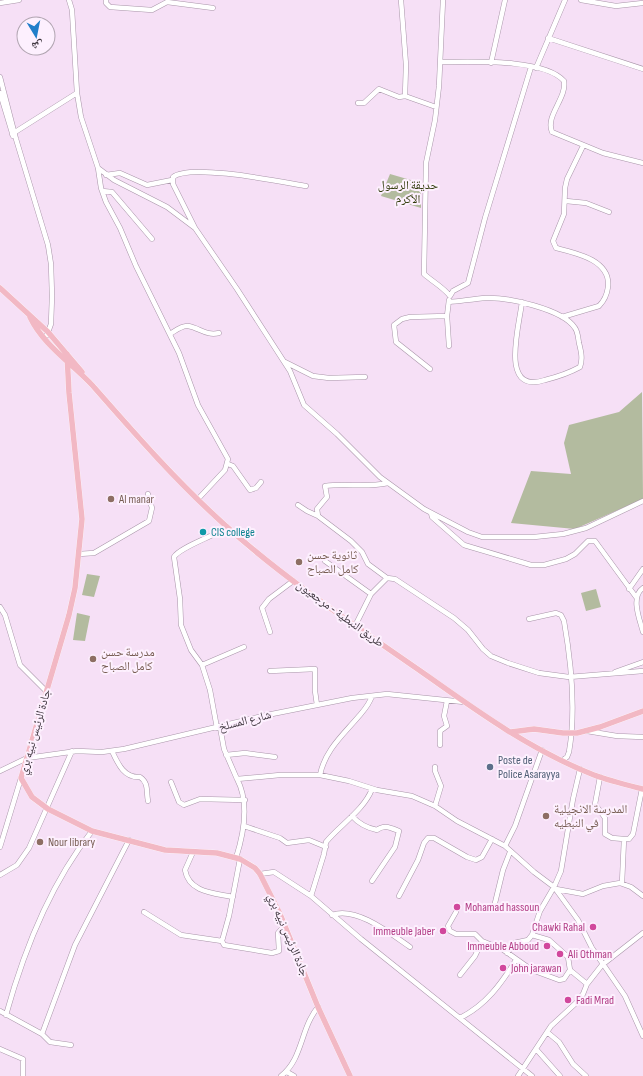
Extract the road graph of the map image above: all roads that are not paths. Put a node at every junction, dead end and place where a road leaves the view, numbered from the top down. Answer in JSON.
{"nodes":[{"id":1,"x":19,"y":0,"type":"edge"},
{"id":2,"x":69,"y":0,"type":"edge"},
{"id":3,"x":106,"y":0,"type":"edge"},
{"id":4,"x":401,"y":0,"type":"edge"},
{"id":5,"x":443,"y":0,"type":"edge"},
{"id":6,"x":505,"y":0,"type":"edge"},
{"id":7,"x":565,"y":0,"type":"edge"},
{"id":8,"x":581,"y":0,"type":"edge"},
{"id":9,"x":3,"y":2,"type":"edge"},
{"id":10,"x":643,"y":3,"type":"edge"},
{"id":11,"x":213,"y":8,"type":"dead end"},
{"id":12,"x":548,"y":38,"type":"junction"},
{"id":13,"x":441,"y":62,"type":"junction"},
{"id":14,"x":491,"y":63,"type":"junction"},
{"id":15,"x":534,"y":67,"type":"junction"},
{"id":16,"x":643,"y":69,"type":"edge"},
{"id":17,"x":0,"y":77,"type":"edge"},
{"id":18,"x":1,"y":83,"type":"edge"},
{"id":19,"x":0,"y":93,"type":"edge"},
{"id":20,"x":78,"y":93,"type":"junction"},
{"id":21,"x":405,"y":96,"type":"junction"},
{"id":22,"x":358,"y":103,"type":"dead end"},
{"id":23,"x":436,"y":107,"type":"junction"},
{"id":24,"x":14,"y":133,"type":"junction"},
{"id":25,"x":583,"y":146,"type":"junction"},
{"id":26,"x":643,"y":163,"type":"edge"},
{"id":27,"x":98,"y":168,"type":"junction"},
{"id":28,"x":106,"y":175,"type":"junction"},
{"id":29,"x":172,"y":180,"type":"junction"},
{"id":30,"x":306,"y":186,"type":"dead end"},
{"id":31,"x":102,"y":191,"type":"junction"},
{"id":32,"x":566,"y":201,"type":"junction"},
{"id":33,"x":609,"y":212,"type":"dead end"},
{"id":34,"x":195,"y":228,"type":"junction"},
{"id":35,"x":152,"y":239,"type":"dead end"},
{"id":36,"x":0,"y":288,"type":"edge"},
{"id":37,"x":450,"y":296,"type":"junction"},
{"id":38,"x":449,"y":302,"type":"junction"},
{"id":39,"x":522,"y":302,"type":"junction"},
{"id":40,"x":447,"y":316,"type":"junction"},
{"id":41,"x":562,"y":317,"type":"junction"},
{"id":42,"x":219,"y":332,"type":"dead end"},
{"id":43,"x":170,"y":334,"type":"junction"},
{"id":44,"x":46,"y":335,"type":"junction"},
{"id":45,"x":449,"y":346,"type":"dead end"},
{"id":46,"x":65,"y":355,"type":"junction"},
{"id":47,"x":283,"y":361,"type":"junction"},
{"id":48,"x":430,"y":369,"type":"dead end"},
{"id":49,"x":365,"y":377,"type":"dead end"},
{"id":50,"x":228,"y":464,"type":"junction"},
{"id":51,"x":262,"y":482,"type":"dead end"},
{"id":52,"x":388,"y":483,"type":"junction"},
{"id":53,"x":148,"y":494,"type":"dead end"},
{"id":54,"x":198,"y":500,"type":"junction"},
{"id":55,"x":643,"y":501,"type":"edge"},
{"id":56,"x":298,"y":505,"type":"dead end"},
{"id":57,"x":431,"y":512,"type":"junction"},
{"id":58,"x":318,"y":516,"type":"junction"},
{"id":59,"x":227,"y":527,"type":"junction"},
{"id":60,"x":79,"y":554,"type":"junction"},
{"id":61,"x":325,"y":561,"type":"dead end"},
{"id":62,"x":643,"y":569,"type":"edge"},
{"id":63,"x":387,"y":578,"type":"junction"},
{"id":64,"x":293,"y":581,"type":"junction"},
{"id":65,"x":643,"y":588,"type":"edge"},
{"id":66,"x":630,"y":589,"type":"junction"},
{"id":67,"x":371,"y":594,"type":"junction"},
{"id":68,"x":636,"y":597,"type":"junction"},
{"id":69,"x":0,"y":607,"type":"edge"},
{"id":70,"x":529,"y":620,"type":"dead end"},
{"id":71,"x":355,"y":626,"type":"junction"},
{"id":72,"x":270,"y":632,"type":"dead end"},
{"id":73,"x":643,"y":632,"type":"edge"},
{"id":74,"x":244,"y":647,"type":"dead end"},
{"id":75,"x":643,"y":662,"type":"edge"},
{"id":76,"x":202,"y":665,"type":"junction"},
{"id":77,"x":270,"y":671,"type":"dead end"},
{"id":78,"x":643,"y":671,"type":"edge"},
{"id":79,"x":612,"y":673,"type":"junction"},
{"id":80,"x":570,"y":677,"type":"junction"},
{"id":81,"x":47,"y":692,"type":"junction"},
{"id":82,"x":372,"y":696,"type":"junction"},
{"id":83,"x":447,"y":701,"type":"junction"},
{"id":84,"x":464,"y":702,"type":"junction"},
{"id":85,"x":317,"y":705,"type":"junction"},
{"id":86,"x":643,"y":711,"type":"edge"},
{"id":87,"x":219,"y":727,"type":"junction"},
{"id":88,"x":587,"y":731,"type":"junction"},
{"id":89,"x":511,"y":732,"type":"junction"},
{"id":90,"x":570,"y":734,"type":"junction"},
{"id":91,"x":643,"y":737,"type":"edge"},
{"id":92,"x":440,"y":745,"type":"dead end"},
{"id":93,"x":542,"y":750,"type":"junction"},
{"id":94,"x":72,"y":751,"type":"junction"},
{"id":95,"x":112,"y":751,"type":"junction"},
{"id":96,"x":226,"y":755,"type":"junction"},
{"id":97,"x":275,"y":757,"type":"dead end"},
{"id":98,"x":27,"y":758,"type":"junction"},
{"id":99,"x":563,"y":760,"type":"junction"},
{"id":100,"x":436,"y":767,"type":"dead end"},
{"id":101,"x":580,"y":769,"type":"junction"},
{"id":102,"x":0,"y":771,"type":"edge"},
{"id":103,"x":320,"y":775,"type":"junction"},
{"id":104,"x":600,"y":777,"type":"junction"},
{"id":105,"x":21,"y":778,"type":"junction"},
{"id":106,"x":237,"y":779,"type":"junction"},
{"id":107,"x":171,"y":782,"type":"dead end"},
{"id":108,"x":372,"y":789,"type":"junction"},
{"id":109,"x":643,"y":789,"type":"edge"},
{"id":110,"x":245,"y":800,"type":"junction"},
{"id":111,"x":148,"y":801,"type":"dead end"},
{"id":112,"x":435,"y":806,"type":"junction"},
{"id":113,"x":48,"y":809,"type":"junction"},
{"id":114,"x":352,"y":816,"type":"junction"},
{"id":115,"x":244,"y":826,"type":"junction"},
{"id":116,"x":92,"y":831,"type":"junction"},
{"id":117,"x":492,"y":839,"type":"junction"},
{"id":118,"x":624,"y":839,"type":"junction"},
{"id":119,"x":129,"y":840,"type":"junction"},
{"id":120,"x":0,"y":846,"type":"edge"},
{"id":121,"x":505,"y":846,"type":"junction"},
{"id":122,"x":326,"y":847,"type":"junction"},
{"id":123,"x":193,"y":852,"type":"junction"},
{"id":124,"x":510,"y":852,"type":"junction"},
{"id":125,"x":238,"y":859,"type":"junction"},
{"id":126,"x":260,"y":874,"type":"junction"},
{"id":127,"x":0,"y":875,"type":"edge"},
{"id":128,"x":372,"y":881,"type":"dead end"},
{"id":129,"x":622,"y":883,"type":"junction"},
{"id":130,"x":555,"y":888,"type":"junction"},
{"id":131,"x":312,"y":896,"type":"junction"},
{"id":132,"x":399,"y":896,"type":"dead end"},
{"id":133,"x":643,"y":896,"type":"edge"},
{"id":134,"x":233,"y":898,"type":"junction"},
{"id":135,"x":494,"y":907,"type":"dead end"},
{"id":136,"x":144,"y":912,"type":"dead end"},
{"id":137,"x":456,"y":912,"type":"dead end"},
{"id":138,"x":332,"y":915,"type":"junction"},
{"id":139,"x":285,"y":925,"type":"junction"},
{"id":140,"x":643,"y":932,"type":"edge"},
{"id":141,"x":532,"y":935,"type":"junction"},
{"id":142,"x":222,"y":941,"type":"junction"},
{"id":143,"x":482,"y":941,"type":"junction"},
{"id":144,"x":410,"y":947,"type":"dead end"},
{"id":145,"x":507,"y":953,"type":"junction"},
{"id":146,"x":516,"y":960,"type":"junction"},
{"id":147,"x":602,"y":965,"type":"junction"},
{"id":148,"x":570,"y":970,"type":"junction"},
{"id":149,"x":460,"y":975,"type":"dead end"},
{"id":150,"x":587,"y":984,"type":"junction"},
{"id":151,"x":318,"y":1007,"type":"junction"},
{"id":152,"x":0,"y":1011,"type":"edge"},
{"id":153,"x":6,"y":1014,"type":"junction"},
{"id":154,"x":460,"y":1018,"type":"junction"},
{"id":155,"x":548,"y":1032,"type":"junction"},
{"id":156,"x":42,"y":1034,"type":"junction"},
{"id":157,"x":643,"y":1036,"type":"edge"},
{"id":158,"x":71,"y":1045,"type":"dead end"},
{"id":159,"x":0,"y":1049,"type":"edge"},
{"id":160,"x":536,"y":1050,"type":"junction"},
{"id":161,"x":524,"y":1069,"type":"junction"},
{"id":162,"x":287,"y":1072,"type":"junction"},
{"id":163,"x":23,"y":1076,"type":"edge"},
{"id":164,"x":281,"y":1076,"type":"edge"},
{"id":165,"x":294,"y":1076,"type":"edge"},
{"id":166,"x":350,"y":1076,"type":"edge"},
{"id":167,"x":518,"y":1076,"type":"edge"},
{"id":168,"x":532,"y":1076,"type":"edge"},
{"id":169,"x":560,"y":1076,"type":"edge"},
{"id":170,"x":586,"y":1076,"type":"edge"}],
"edges":[{"from":1,"to":9,"type":"street"},
{"from":2,"to":20,"type":"street"},
{"from":3,"to":11,"type":"street"},
{"from":4,"to":21,"type":"street"},
{"from":5,"to":13,"type":"street"},
{"from":6,"to":14,"type":"street"},
{"from":7,"to":12,"type":"street"},
{"from":8,"to":10,"type":"street"},
{"from":12,"to":15,"type":"street"},
{"from":12,"to":16,"type":"street"},
{"from":13,"to":14,"type":"street"},
{"from":13,"to":23,"type":"street"},
{"from":14,"to":15,"type":"street"},
{"from":15,"to":25,"type":"street"},
{"from":15,"to":37,"type":"street"},
{"from":17,"to":18,"type":"street"},
{"from":18,"to":24,"type":"street"},
{"from":19,"to":24,"type":"street"},
{"from":20,"to":24,"type":"street"},
{"from":20,"to":27,"type":"street"},
{"from":21,"to":22,"type":"street"},
{"from":21,"to":23,"type":"street"},
{"from":23,"to":37,"type":"street"},
{"from":24,"to":44,"type":"street"},
{"from":25,"to":26,"type":"street"},
{"from":25,"to":32,"type":"street"},
{"from":27,"to":28,"type":"street"},
{"from":27,"to":31,"type":"street"},
{"from":28,"to":29,"type":"street"},
{"from":28,"to":34,"type":"street"},
{"from":29,"to":30,"type":"street"},
{"from":29,"to":34,"type":"street"},
{"from":31,"to":35,"type":"street"},
{"from":31,"to":43,"type":"street"},
{"from":32,"to":33,"type":"street"},
{"from":32,"to":41,"type":"street"},
{"from":34,"to":47,"type":"street"},
{"from":36,"to":44,"type":"main road","name":"طريق النبطية - مرجعيون"},
{"from":37,"to":38,"type":"street"},
{"from":38,"to":39,"type":"street"},
{"from":38,"to":40,"type":"street"},
{"from":39,"to":41,"type":"street"},
{"from":39,"to":41,"type":"street"},
{"from":40,"to":45,"type":"street"},
{"from":40,"to":48,"type":"street"},
{"from":42,"to":43,"type":"street"},
{"from":43,"to":50,"type":"street"},
{"from":44,"to":46,"type":"main road","name":"طريق النبطية - مرجعيون"},
{"from":46,"to":54,"type":"main road","name":"طريق النبطية - مرجعيون"},
{"from":46,"to":60,"type":"main road","name":"جادة الرئيس نبيه بري"},
{"from":47,"to":49,"type":"street"},
{"from":47,"to":52,"type":"street"},
{"from":50,"to":51,"type":"street"},
{"from":50,"to":54,"type":"street"},
{"from":52,"to":57,"type":"street"},
{"from":52,"to":58,"type":"street"},
{"from":53,"to":60,"type":"street"},
{"from":54,"to":59,"type":"main road","name":"طريق النبطية - مرجعيون"},
{"from":55,"to":57,"type":"street"},
{"from":56,"to":58,"type":"street"},
{"from":57,"to":66,"type":"street"},
{"from":58,"to":63,"type":"street"},
{"from":59,"to":64,"type":"main road","name":"طريق النبطية - مرجعيون"},
{"from":59,"to":76,"type":"street"},
{"from":60,"to":81,"type":"main road","name":"جادة الرئيس نبيه بري"},
{"from":61,"to":67,"type":"street"},
{"from":62,"to":66,"type":"street"},
{"from":63,"to":67,"type":"street"},
{"from":63,"to":80,"type":"street"},
{"from":64,"to":71,"type":"main road","name":"طريق النبطية - مرجعيون"},
{"from":64,"to":72,"type":"street"},
{"from":65,"to":68,"type":"street"},
{"from":66,"to":68,"type":"street"},
{"from":67,"to":71,"type":"street"},
{"from":68,"to":73,"type":"street"},
{"from":69,"to":81,"type":"street"},
{"from":70,"to":80,"type":"street"},
{"from":71,"to":84,"type":"main road","name":"طريق النبطية - مرجعيون"},
{"from":74,"to":76,"type":"street"},
{"from":75,"to":79,"type":"street"},
{"from":76,"to":87,"type":"street"},
{"from":77,"to":85,"type":"street"},
{"from":78,"to":79,"type":"street"},
{"from":79,"to":80,"type":"street"},
{"from":80,"to":90,"type":"street"},
{"from":81,"to":98,"type":"main road","name":"جادة الرئيس نبيه بري"},
{"from":82,"to":83,"type":"street","name":"شارع المسلخ"},
{"from":82,"to":85,"type":"street","name":"شارع المسلخ"},
{"from":82,"to":103,"type":"street"},
{"from":83,"to":84,"type":"street","name":"شارع المسلخ"},
{"from":83,"to":92,"type":"street"},
{"from":84,"to":89,"type":"main road","name":"طريق النبطية - مرجعيون"},
{"from":85,"to":87,"type":"street","name":"شارع المسلخ"},
{"from":86,"to":88,"type":"main road"},
{"from":87,"to":95,"type":"street","name":"شارع المسلخ"},
{"from":87,"to":96,"type":"street"},
{"from":88,"to":90,"type":"main road"},
{"from":88,"to":91,"type":"street"},
{"from":89,"to":90,"type":"main road"},
{"from":89,"to":93,"type":"main road","name":"طريق النبطية - مرجعيون"},
{"from":90,"to":99,"type":"street"},
{"from":93,"to":99,"type":"main road","name":"طريق النبطية - مرجعيون"},
{"from":93,"to":121,"type":"street"},
{"from":94,"to":95,"type":"street","name":"شارع المسلخ"},
{"from":94,"to":98,"type":"street","name":"شارع المسلخ"},
{"from":94,"to":113,"type":"street"},
{"from":95,"to":111,"type":"street"},
{"from":96,"to":97,"type":"street"},
{"from":96,"to":106,"type":"street"},
{"from":98,"to":102,"type":"street","name":"شارع المسلخ"},
{"from":98,"to":105,"type":"main road","name":"جادة الرئيس نبيه بري"},
{"from":99,"to":101,"type":"main road","name":"طريق النبطية - مرجعيون"},
{"from":100,"to":112,"type":"street"},
{"from":101,"to":104,"type":"main road","name":"طريق النبطية - مرجعيون"},
{"from":101,"to":130,"type":"street"},
{"from":103,"to":106,"type":"street"},
{"from":103,"to":108,"type":"street"},
{"from":104,"to":109,"type":"main road","name":"طريق النبطية - مرجعيون"},
{"from":104,"to":118,"type":"street"},
{"from":105,"to":113,"type":"main road","name":"جادة الرئيس نبيه بري"},
{"from":105,"to":120,"type":"street"},
{"from":106,"to":110,"type":"street"},
{"from":107,"to":110,"type":"street"},
{"from":108,"to":112,"type":"street"},
{"from":108,"to":114,"type":"street"},
{"from":109,"to":118,"type":"street"},
{"from":110,"to":115,"type":"street"},
{"from":112,"to":117,"type":"street"},
{"from":113,"to":116,"type":"main road","name":"جادة الرئيس نبيه بري"},
{"from":113,"to":127,"type":"street"},
{"from":114,"to":122,"type":"street"},
{"from":114,"to":128,"type":"street"},
{"from":115,"to":122,"type":"street"},
{"from":115,"to":125,"type":"street"},
{"from":116,"to":119,"type":"main road","name":"جادة الرئيس نبيه بري"},
{"from":116,"to":153,"type":"street"},
{"from":117,"to":121,"type":"street"},
{"from":117,"to":132,"type":"street"},
{"from":118,"to":129,"type":"street"},
{"from":119,"to":123,"type":"main road","name":"جادة الرئيس نبيه بري"},
{"from":119,"to":156,"type":"street"},
{"from":121,"to":124,"type":"street"},
{"from":122,"to":131,"type":"street"},
{"from":123,"to":125,"type":"main road","name":"جادة الرئيس نبيه بري"},
{"from":123,"to":134,"type":"street"},
{"from":124,"to":130,"type":"street"},
{"from":124,"to":135,"type":"street"},
{"from":125,"to":126,"type":"main road","name":"جادة الرئيس نبيه بري"},
{"from":125,"to":134,"type":"street"},
{"from":126,"to":131,"type":"street"},
{"from":126,"to":139,"type":"main road","name":"جادة الرئيس نبيه بري"},
{"from":129,"to":130,"type":"street"},
{"from":129,"to":133,"type":"street"},
{"from":130,"to":141,"type":"street"},
{"from":130,"to":147,"type":"street"},
{"from":131,"to":138,"type":"street"},
{"from":134,"to":142,"type":"street"},
{"from":136,"to":142,"type":"street"},
{"from":137,"to":143,"type":"street"},
{"from":138,"to":144,"type":"street"},
{"from":138,"to":154,"type":"street"},
{"from":139,"to":142,"type":"street"},
{"from":139,"to":151,"type":"main road","name":"جادة الرئيس نبيه بري"},
{"from":140,"to":147,"type":"street"},
{"from":141,"to":145,"type":"street"},
{"from":141,"to":148,"type":"street"},
{"from":143,"to":145,"type":"street"},
{"from":143,"to":149,"type":"street"},
{"from":145,"to":146,"type":"street"},
{"from":146,"to":148,"type":"street"},
{"from":146,"to":154,"type":"street"},
{"from":147,"to":150,"type":"street"},
{"from":147,"to":157,"type":"street"},
{"from":148,"to":150,"type":"street"},
{"from":150,"to":155,"type":"street"},
{"from":151,"to":162,"type":"street"},
{"from":151,"to":166,"type":"main road","name":"جادة الرئيس نبيه بري"},
{"from":152,"to":153,"type":"street"},
{"from":153,"to":156,"type":"street"},
{"from":154,"to":161,"type":"street"},
{"from":155,"to":160,"type":"street"},
{"from":155,"to":170,"type":"street"},
{"from":156,"to":158,"type":"street"},
{"from":159,"to":163,"type":"street"},
{"from":160,"to":161,"type":"street"},
{"from":160,"to":169,"type":"street"},
{"from":161,"to":167,"type":"street"},
{"from":161,"to":168,"type":"street"},
{"from":162,"to":164,"type":"street"},
{"from":162,"to":165,"type":"street"}]}
